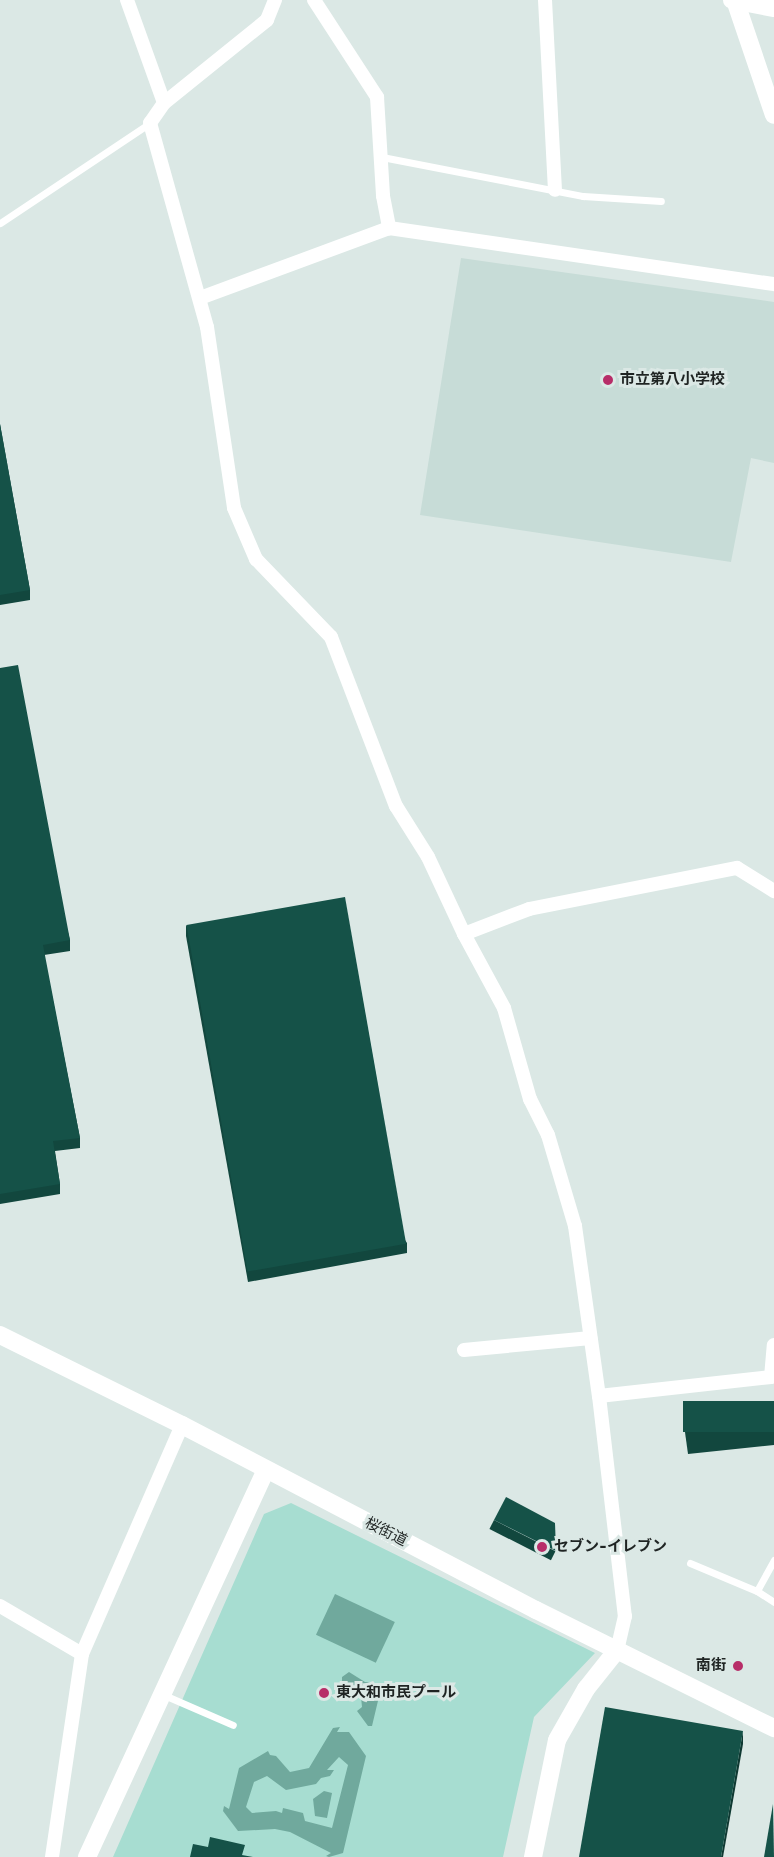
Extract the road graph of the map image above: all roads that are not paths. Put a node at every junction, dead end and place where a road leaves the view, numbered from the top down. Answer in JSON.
{"nodes":[{"id":1,"x":127,"y":0,"type":"edge"},
{"id":2,"x":275,"y":0,"type":"edge"},
{"id":3,"x":314,"y":0,"type":"edge"},
{"id":4,"x":545,"y":0,"type":"edge"},
{"id":5,"x":734,"y":0,"type":"edge"},
{"id":6,"x":774,"y":8,"type":"edge"},
{"id":7,"x":164,"y":103,"type":"junction"},
{"id":8,"x":774,"y":115,"type":"edge"},
{"id":9,"x":150,"y":123,"type":"junction"},
{"id":10,"x":382,"y":157,"type":"junction"},
{"id":11,"x":555,"y":190,"type":"junction"},
{"id":12,"x":661,"y":201,"type":"dead end"},
{"id":13,"x":0,"y":223,"type":"edge"},
{"id":14,"x":388,"y":228,"type":"junction"},
{"id":15,"x":774,"y":284,"type":"edge"},
{"id":16,"x":200,"y":298,"type":"junction"},
{"id":17,"x":774,"y":891,"type":"edge"},
{"id":18,"x":464,"y":934,"type":"junction"},
{"id":19,"x":0,"y":1335,"type":"edge"},
{"id":20,"x":590,"y":1338,"type":"junction"},
{"id":21,"x":774,"y":1345,"type":"edge"},
{"id":22,"x":464,"y":1350,"type":"dead end"},
{"id":23,"x":772,"y":1377,"type":"edge"},
{"id":24,"x":599,"y":1396,"type":"junction"},
{"id":25,"x":182,"y":1425,"type":"junction"},
{"id":26,"x":266,"y":1470,"type":"junction"},
{"id":27,"x":774,"y":1560,"type":"edge"},
{"id":28,"x":690,"y":1563,"type":"dead end"},
{"id":29,"x":757,"y":1591,"type":"junction"},
{"id":30,"x":774,"y":1602,"type":"edge"},
{"id":31,"x":0,"y":1606,"type":"edge"},
{"id":32,"x":617,"y":1650,"type":"junction"},
{"id":33,"x":82,"y":1654,"type":"junction"},
{"id":34,"x":161,"y":1694,"type":"junction"},
{"id":35,"x":233,"y":1725,"type":"dead end"},
{"id":36,"x":774,"y":1728,"type":"edge"},
{"id":37,"x":52,"y":1857,"type":"edge"},
{"id":38,"x":87,"y":1857,"type":"edge"},
{"id":39,"x":533,"y":1857,"type":"edge"}],
"edges":[{"from":1,"to":7,"type":"street"},
{"from":2,"to":7,"type":"street"},
{"from":3,"to":10,"type":"street"},
{"from":4,"to":11,"type":"street"},
{"from":5,"to":6,"type":"street"},
{"from":5,"to":8,"type":"street"},
{"from":7,"to":9,"type":"street"},
{"from":9,"to":13,"type":"lane"},
{"from":9,"to":16,"type":"street"},
{"from":10,"to":11,"type":"lane"},
{"from":10,"to":14,"type":"street"},
{"from":11,"to":12,"type":"lane"},
{"from":14,"to":15,"type":"street"},
{"from":14,"to":16,"type":"street"},
{"from":16,"to":18,"type":"street"},
{"from":17,"to":18,"type":"street"},
{"from":18,"to":20,"type":"street"},
{"from":19,"to":25,"type":"street","name":"桜街道"},
{"from":20,"to":22,"type":"street"},
{"from":20,"to":24,"type":"street"},
{"from":21,"to":23,"type":"street"},
{"from":23,"to":24,"type":"street"},
{"from":24,"to":32,"type":"street"},
{"from":25,"to":26,"type":"street","name":"桜街道"},
{"from":25,"to":33,"type":"street"},
{"from":26,"to":32,"type":"street","name":"桜街道"},
{"from":26,"to":34,"type":"street"},
{"from":27,"to":29,"type":"lane"},
{"from":28,"to":29,"type":"lane"},
{"from":29,"to":30,"type":"lane"},
{"from":31,"to":33,"type":"street"},
{"from":32,"to":36,"type":"street","name":"桜街道"},
{"from":32,"to":39,"type":"street"},
{"from":33,"to":37,"type":"street"},
{"from":34,"to":35,"type":"lane"},
{"from":34,"to":38,"type":"street"}]}
